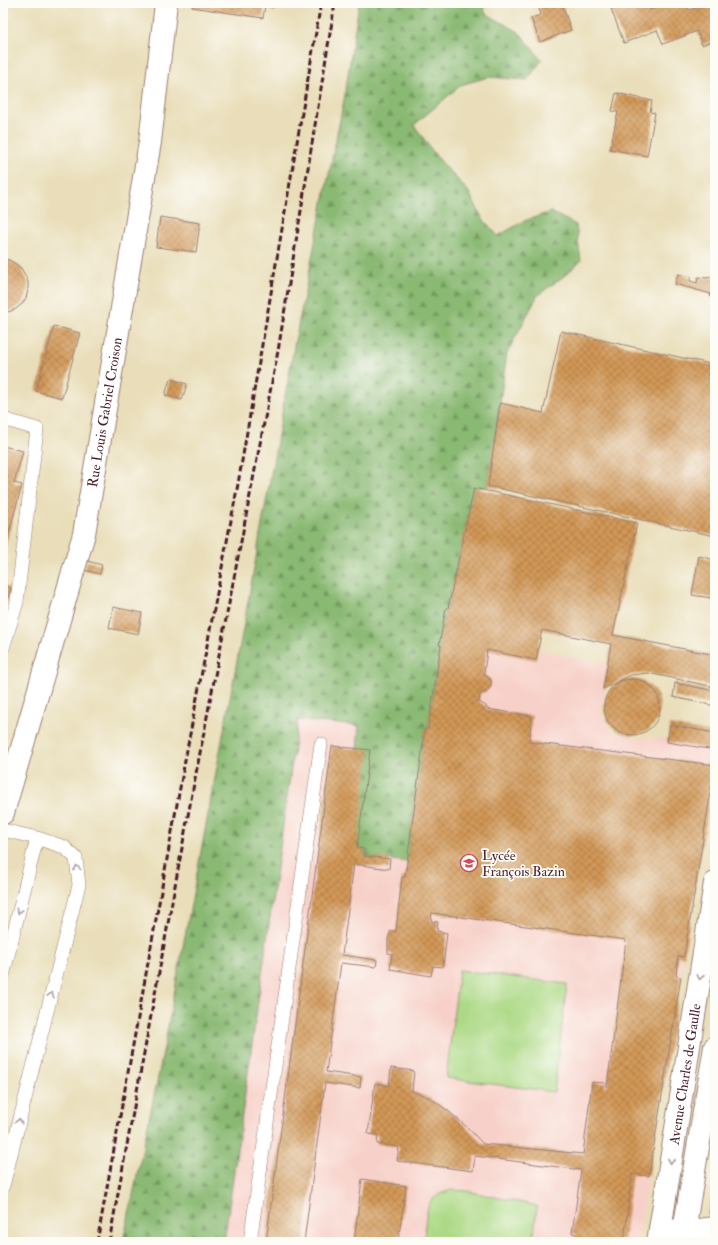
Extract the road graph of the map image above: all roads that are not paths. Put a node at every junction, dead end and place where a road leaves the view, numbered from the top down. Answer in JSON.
{"nodes":[{"id":1,"x":166,"y":3,"type":"edge"},
{"id":2,"x":3,"y":419,"type":"edge"},
{"id":3,"x":3,"y":648,"type":"edge"},
{"id":4,"x":321,"y":744,"type":"dead end"},
{"id":5,"x":3,"y":813,"type":"edge"},
{"id":6,"x":3,"y":830,"type":"edge"},
{"id":7,"x":37,"y":838,"type":"junction"},
{"id":8,"x":715,"y":883,"type":"edge"},
{"id":9,"x":3,"y":976,"type":"edge"},
{"id":10,"x":715,"y":1047,"type":"edge"},
{"id":11,"x":3,"y":1186,"type":"edge"},
{"id":12,"x":715,"y":1228,"type":"edge"},
{"id":13,"x":659,"y":1235,"type":"edge"},
{"id":14,"x":683,"y":1237,"type":"edge"},
{"id":15,"x":250,"y":1242,"type":"edge"}],
"edges":[{"from":1,"to":5,"type":"street","name":"Rue Louis Gabriel Croison"},
{"from":2,"to":3,"type":"lane"},
{"from":4,"to":15,"type":"lane"},
{"from":6,"to":7,"type":"lane"},
{"from":7,"to":9,"type":"lane","one_way":true},
{"from":11,"to":7,"type":"lane","one_way":true},
{"from":8,"to":13,"type":"street","name":"Avenue Charles de Gaulle","one_way":true},
{"from":10,"to":14,"type":"street","name":"Avenue Charles de Gaulle"},
{"from":12,"to":14,"type":"street"},
{"from":13,"to":14,"type":"street"}]}
